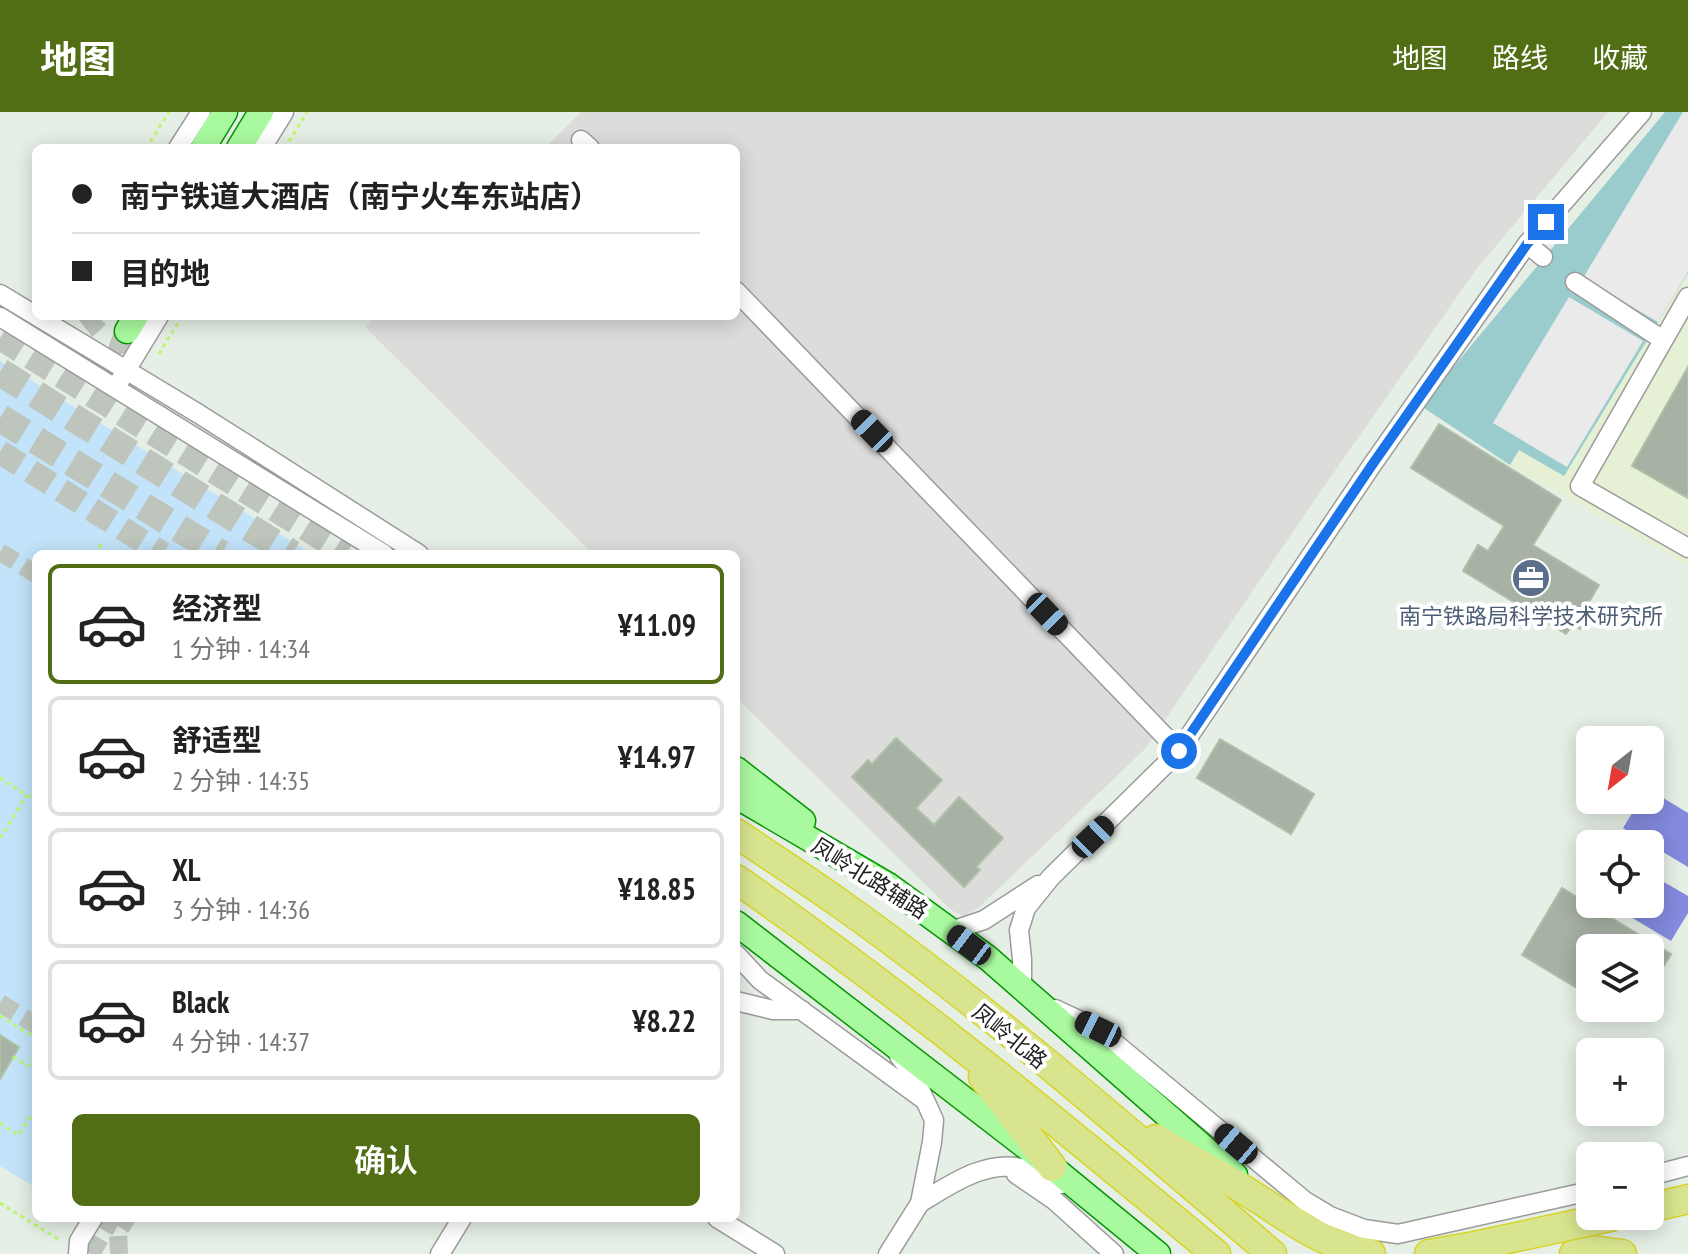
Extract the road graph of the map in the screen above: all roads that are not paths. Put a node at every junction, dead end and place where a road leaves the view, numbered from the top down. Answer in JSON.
{"nodes":[{"id":1,"x":201,"y":112,"type":"edge"},
{"id":2,"x":225,"y":112,"type":"edge"},
{"id":3,"x":261,"y":112,"type":"edge"},
{"id":4,"x":284,"y":112,"type":"edge"},
{"id":5,"x":1642,"y":112,"type":"edge"},
{"id":6,"x":181,"y":144,"type":"edge"},
{"id":7,"x":205,"y":144,"type":"edge"},
{"id":8,"x":241,"y":144,"type":"edge"},
{"id":9,"x":264,"y":144,"type":"edge"},
{"id":10,"x":1527,"y":244,"type":"junction"},
{"id":11,"x":1543,"y":257,"type":"dead end"},
{"id":12,"x":1575,"y":282,"type":"dead end"},
{"id":13,"x":0,"y":294,"type":"edge"},
{"id":14,"x":740,"y":295,"type":"edge"},
{"id":15,"x":1688,"y":297,"type":"edge"},
{"id":16,"x":32,"y":314,"type":"edge"},
{"id":17,"x":0,"y":317,"type":"edge"},
{"id":18,"x":42,"y":320,"type":"edge"},
{"id":19,"x":71,"y":320,"type":"edge"},
{"id":20,"x":153,"y":320,"type":"edge"},
{"id":21,"x":135,"y":331,"type":"edge"},
{"id":22,"x":63,"y":333,"type":"junction"},
{"id":23,"x":1663,"y":340,"type":"junction"},
{"id":24,"x":52,"y":350,"type":"junction"},
{"id":25,"x":126,"y":372,"type":"junction"},
{"id":26,"x":115,"y":388,"type":"junction"},
{"id":27,"x":1688,"y":548,"type":"edge"},
{"id":28,"x":378,"y":550,"type":"edge"},
{"id":29,"x":413,"y":550,"type":"edge"},
{"id":30,"x":1179,"y":751,"type":"junction"},
{"id":31,"x":740,"y":772,"type":"edge"},
{"id":32,"x":740,"y":798,"type":"edge"},
{"id":33,"x":740,"y":836,"type":"edge"},
{"id":34,"x":1051,"y":877,"type":"junction"},
{"id":35,"x":740,"y":882,"type":"edge"},
{"id":36,"x":888,"y":885,"type":"junction"},
{"id":37,"x":740,"y":926,"type":"edge"},
{"id":38,"x":951,"y":931,"type":"junction"},
{"id":39,"x":740,"y":932,"type":"edge"},
{"id":40,"x":772,"y":949,"type":"junction"},
{"id":41,"x":740,"y":958,"type":"edge"},
{"id":42,"x":1027,"y":993,"type":"junction"},
{"id":43,"x":740,"y":1002,"type":"edge"},
{"id":44,"x":802,"y":1010,"type":"junction"},
{"id":45,"x":951,"y":1036,"type":"junction"},
{"id":46,"x":885,"y":1038,"type":"junction"},
{"id":47,"x":1090,"y":1100,"type":"junction"},
{"id":48,"x":925,"y":1101,"type":"junction"},
{"id":49,"x":1688,"y":1166,"type":"edge"},
{"id":50,"x":999,"y":1167,"type":"junction"},
{"id":51,"x":1052,"y":1167,"type":"junction"},
{"id":52,"x":1664,"y":1172,"type":"edge"},
{"id":53,"x":1576,"y":1194,"type":"edge"},
{"id":54,"x":1255,"y":1196,"type":"junction"},
{"id":55,"x":1688,"y":1199,"type":"edge"},
{"id":56,"x":1554,"y":1200,"type":"junction"},
{"id":57,"x":1094,"y":1202,"type":"junction"},
{"id":58,"x":920,"y":1203,"type":"junction"},
{"id":59,"x":1664,"y":1205,"type":"edge"},
{"id":60,"x":91,"y":1222,"type":"edge"},
{"id":61,"x":460,"y":1222,"type":"edge"},
{"id":62,"x":723,"y":1222,"type":"edge"},
{"id":63,"x":1576,"y":1224,"type":"edge"},
{"id":64,"x":78,"y":1252,"type":"edge"},
{"id":65,"x":440,"y":1254,"type":"edge"},
{"id":66,"x":775,"y":1254,"type":"edge"},
{"id":67,"x":888,"y":1254,"type":"edge"},
{"id":68,"x":1114,"y":1254,"type":"edge"},
{"id":69,"x":1158,"y":1254,"type":"edge"},
{"id":70,"x":1216,"y":1254,"type":"edge"},
{"id":71,"x":1272,"y":1254,"type":"edge"},
{"id":72,"x":1322,"y":1254,"type":"edge"},
{"id":73,"x":1371,"y":1254,"type":"edge"},
{"id":74,"x":1429,"y":1254,"type":"edge"},
{"id":75,"x":1574,"y":1254,"type":"edge"},
{"id":76,"x":1622,"y":1254,"type":"edge"}],
"edges":[{"from":1,"to":6,"type":"street"},
{"from":2,"to":7,"type":"main road"},
{"from":3,"to":8,"type":"main road"},
{"from":4,"to":9,"type":"street"},
{"from":5,"to":10,"type":"street"},
{"from":10,"to":11,"type":"street"},
{"from":10,"to":30,"type":"street"},
{"from":12,"to":23,"type":"street"},
{"from":13,"to":16,"type":"street"},
{"from":14,"to":30,"type":"street"},
{"from":15,"to":23,"type":"street"},
{"from":17,"to":24,"type":"street"},
{"from":18,"to":22,"type":"street"},
{"from":19,"to":22,"type":"street"},
{"from":20,"to":21,"type":"street"},
{"from":21,"to":25,"type":"street"},
{"from":22,"to":24,"type":"street"},
{"from":22,"to":25,"type":"street"},
{"from":23,"to":27,"type":"street"},
{"from":24,"to":26,"type":"street"},
{"from":25,"to":26,"type":"street"},
{"from":25,"to":29,"type":"street"},
{"from":26,"to":28,"type":"street"},
{"from":30,"to":34,"type":"street"},
{"from":31,"to":36,"type":"main road"},
{"from":32,"to":36,"type":"main road","name":"凤岭北路辅路"},
{"from":33,"to":47,"type":"highway","name":"凤岭北路"},
{"from":34,"to":38,"type":"street"},
{"from":34,"to":42,"type":"street"},
{"from":35,"to":45,"type":"highway","name":"凤岭北路"},
{"from":36,"to":38,"type":"main road","name":"凤岭北路辅路"},
{"from":37,"to":40,"type":"main road"},
{"from":38,"to":42,"type":"main road","name":"凤岭北路辅路"},
{"from":39,"to":40,"type":"main road"},
{"from":40,"to":46,"type":"main road"},
{"from":41,"to":44,"type":"street"},
{"from":42,"to":54,"type":"main road","name":"凤岭北路辅路"},
{"from":42,"to":56,"type":"street"},
{"from":43,"to":44,"type":"street"},
{"from":44,"to":48,"type":"street"},
{"from":45,"to":51,"type":"highway"},
{"from":45,"to":70,"type":"highway","name":"凤岭北路"},
{"from":46,"to":48,"type":"street"},
{"from":46,"to":51,"type":"main road"},
{"from":47,"to":54,"type":"highway"},
{"from":47,"to":71,"type":"highway","name":"凤岭北路"},
{"from":48,"to":58,"type":"street"},
{"from":49,"to":52,"type":"street"},
{"from":50,"to":57,"type":"street"},
{"from":50,"to":58,"type":"street"},
{"from":50,"to":68,"type":"street"},
{"from":51,"to":57,"type":"main road"},
{"from":53,"to":56,"type":"street"},
{"from":54,"to":72,"type":"main road","name":"凤岭北路辅路"},
{"from":54,"to":73,"type":"highway"},
{"from":55,"to":59,"type":"highway"},
{"from":56,"to":75,"type":"street"},
{"from":57,"to":69,"type":"main road"},
{"from":58,"to":67,"type":"street"},
{"from":60,"to":64,"type":"street"},
{"from":61,"to":65,"type":"street"},
{"from":62,"to":66,"type":"street"},
{"from":63,"to":74,"type":"highway","bridge":true},
{"from":75,"to":76,"type":"highway"}]}
